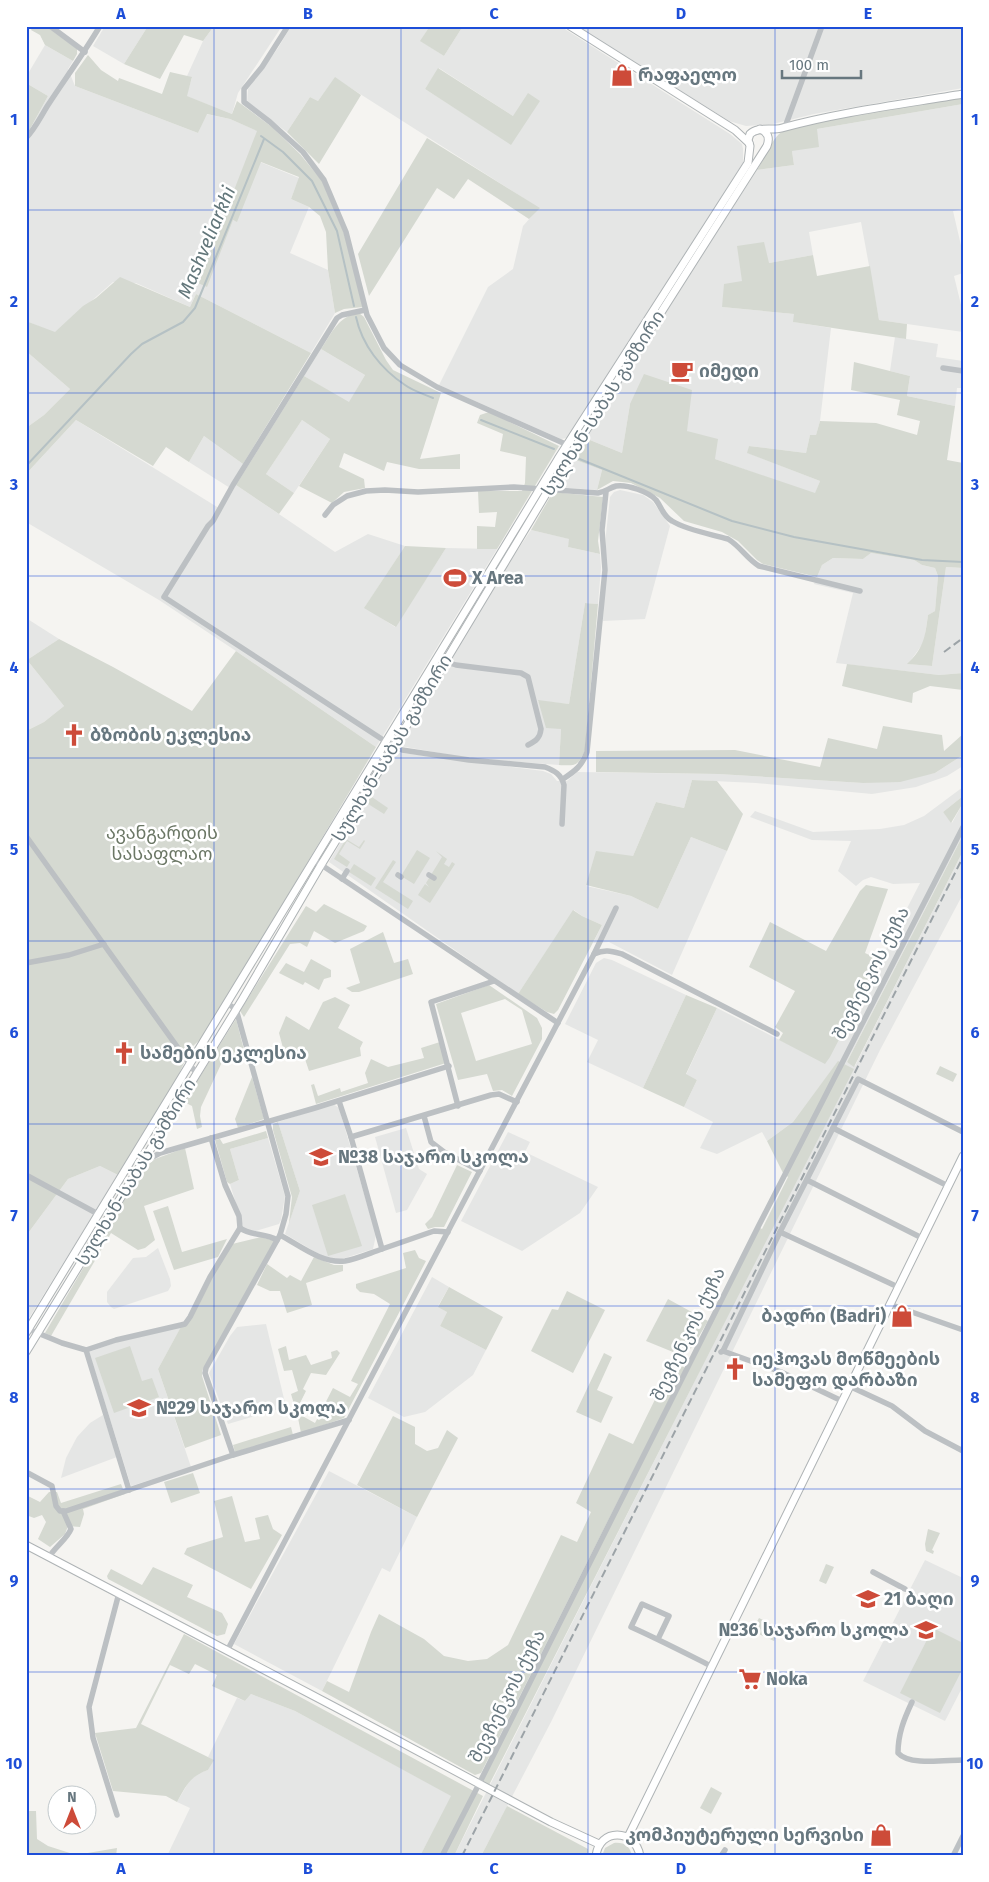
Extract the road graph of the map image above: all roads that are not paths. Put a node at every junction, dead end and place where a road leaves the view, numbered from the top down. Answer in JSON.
{"nodes":[{"id":1,"x":50,"y":26,"type":"edge"},
{"id":2,"x":100,"y":26,"type":"edge"},
{"id":3,"x":288,"y":26,"type":"edge"},
{"id":4,"x":570,"y":26,"type":"edge"},
{"id":5,"x":822,"y":26,"type":"edge"},
{"id":6,"x":84,"y":52,"type":"junction"},
{"id":7,"x":963,"y":94,"type":"edge"},
{"id":8,"x":782,"y":128,"type":"junction"},
{"id":9,"x":736,"y":130,"type":"junction"},
{"id":10,"x":757,"y":130,"type":"junction"},
{"id":11,"x":768,"y":136,"type":"junction"},
{"id":12,"x":26,"y":138,"type":"edge"},
{"id":13,"x":750,"y":144,"type":"junction"},
{"id":14,"x":764,"y":148,"type":"junction"},
{"id":15,"x":365,"y":310,"type":"junction"},
{"id":16,"x":943,"y":368,"type":"dead end"},
{"id":17,"x":963,"y":371,"type":"edge"},
{"id":18,"x":570,"y":447,"type":"junction"},
{"id":19,"x":562,"y":460,"type":"junction"},
{"id":20,"x":548,"y":489,"type":"junction"},
{"id":21,"x":540,"y":490,"type":"junction"},
{"id":22,"x":606,"y":492,"type":"junction"},
{"id":23,"x":325,"y":516,"type":"dead end"},
{"id":24,"x":860,"y":591,"type":"dead end"},
{"id":25,"x":437,"y":659,"type":"junction"},
{"id":26,"x":444,"y":662,"type":"junction"},
{"id":27,"x":386,"y":742,"type":"junction"},
{"id":28,"x":528,"y":745,"type":"dead end"},
{"id":29,"x":394,"y":747,"type":"junction"},
{"id":30,"x":562,"y":779,"type":"junction"},
{"id":31,"x":562,"y":824,"type":"dead end"},
{"id":32,"x":963,"y":827,"type":"edge"},
{"id":33,"x":26,"y":836,"type":"edge"},
{"id":34,"x":314,"y":860,"type":"junction"},
{"id":35,"x":321,"y":865,"type":"junction"},
{"id":36,"x":347,"y":871,"type":"dead end"},
{"id":37,"x":342,"y":879,"type":"junction"},
{"id":38,"x":616,"y":908,"type":"dead end"},
{"id":39,"x":104,"y":944,"type":"junction"},
{"id":40,"x":594,"y":954,"type":"junction"},
{"id":41,"x":26,"y":963,"type":"edge"},
{"id":42,"x":494,"y":981,"type":"junction"},
{"id":43,"x":228,"y":1004,"type":"junction"},
{"id":44,"x":236,"y":1009,"type":"junction"},
{"id":45,"x":558,"y":1023,"type":"junction"},
{"id":46,"x":777,"y":1034,"type":"dead end"},
{"id":47,"x":191,"y":1065,"type":"junction"},
{"id":48,"x":449,"y":1066,"type":"junction"},
{"id":49,"x":196,"y":1073,"type":"junction"},
{"id":50,"x":339,"y":1101,"type":"junction"},
{"id":51,"x":517,"y":1102,"type":"junction"},
{"id":52,"x":458,"y":1106,"type":"junction"},
{"id":53,"x":424,"y":1116,"type":"junction"},
{"id":54,"x":268,"y":1122,"type":"junction"},
{"id":55,"x":833,"y":1128,"type":"junction"},
{"id":56,"x":963,"y":1132,"type":"edge"},
{"id":57,"x":351,"y":1137,"type":"junction"},
{"id":58,"x":211,"y":1138,"type":"junction"},
{"id":59,"x":136,"y":1152,"type":"junction"},
{"id":60,"x":963,"y":1156,"type":"edge"},
{"id":61,"x":145,"y":1157,"type":"junction"},
{"id":62,"x":480,"y":1171,"type":"junction"},
{"id":63,"x":26,"y":1175,"type":"edge"},
{"id":64,"x":806,"y":1180,"type":"junction"},
{"id":65,"x":948,"y":1186,"type":"junction"},
{"id":66,"x":98,"y":1214,"type":"junction"},
{"id":67,"x":240,"y":1228,"type":"junction"},
{"id":68,"x":448,"y":1232,"type":"junction"},
{"id":69,"x":780,"y":1232,"type":"junction"},
{"id":70,"x":278,"y":1237,"type":"junction"},
{"id":71,"x":922,"y":1238,"type":"junction"},
{"id":72,"x":382,"y":1248,"type":"junction"},
{"id":73,"x":898,"y":1287,"type":"junction"},
{"id":74,"x":889,"y":1304,"type":"junction"},
{"id":75,"x":963,"y":1330,"type":"edge"},
{"id":76,"x":27,"y":1331,"type":"edge"},
{"id":77,"x":38,"y":1334,"type":"junction"},
{"id":78,"x":86,"y":1350,"type":"junction"},
{"id":79,"x":26,"y":1352,"type":"edge"},
{"id":80,"x":849,"y":1386,"type":"junction"},
{"id":81,"x":842,"y":1401,"type":"junction"},
{"id":82,"x":349,"y":1420,"type":"junction"},
{"id":83,"x":963,"y":1451,"type":"edge"},
{"id":84,"x":233,"y":1455,"type":"junction"},
{"id":85,"x":26,"y":1472,"type":"edge"},
{"id":86,"x":129,"y":1490,"type":"junction"},
{"id":87,"x":63,"y":1511,"type":"junction"},
{"id":88,"x":26,"y":1545,"type":"edge"},
{"id":89,"x":49,"y":1557,"type":"junction"},
{"id":90,"x":873,"y":1572,"type":"dead end"},
{"id":91,"x":904,"y":1589,"type":"dead end"},
{"id":92,"x":119,"y":1593,"type":"junction"},
{"id":93,"x":658,"y":1639,"type":"junction"},
{"id":94,"x":227,"y":1650,"type":"junction"},
{"id":95,"x":711,"y":1666,"type":"junction"},
{"id":96,"x":912,"y":1702,"type":"dead end"},
{"id":97,"x":963,"y":1760,"type":"edge"},
{"id":98,"x":479,"y":1784,"type":"junction"},
{"id":99,"x":117,"y":1815,"type":"dead end"},
{"id":100,"x":963,"y":1836,"type":"edge"},
{"id":101,"x":628,"y":1837,"type":"junction"},
{"id":102,"x":599,"y":1844,"type":"junction"},
{"id":103,"x":725,"y":1850,"type":"dead end"},
{"id":104,"x":442,"y":1856,"type":"edge"},
{"id":105,"x":596,"y":1856,"type":"edge"},
{"id":106,"x":640,"y":1856,"type":"edge"},
{"id":107,"x":721,"y":1856,"type":"edge"},
{"id":108,"x":952,"y":1856,"type":"edge"}],
"edges":[{"from":1,"to":6,"type":"street"},
{"from":2,"to":6,"type":"street"},
{"from":3,"to":15,"type":"street"},
{"from":4,"to":9,"type":"main road"},
{"from":5,"to":8,"type":"street"},
{"from":6,"to":12,"type":"street"},
{"from":7,"to":8,"type":"main road"},
{"from":8,"to":10,"type":"main road"},
{"from":8,"to":11,"type":"main road"},
{"from":9,"to":10,"type":"main road"},
{"from":9,"to":13,"type":"main road"},
{"from":10,"to":11,"type":"main road"},
{"from":10,"to":13,"type":"main road"},
{"from":11,"to":14,"type":"main road"},
{"from":13,"to":14,"type":"main road"},
{"from":13,"to":18,"type":"main road","name":"სულხან-საბას გამზირი"},
{"from":14,"to":18,"type":"main road","name":"სულხან-საბას გამზირი"},
{"from":15,"to":18,"type":"street"},
{"from":15,"to":27,"type":"street"},
{"from":16,"to":17,"type":"street"},
{"from":18,"to":19,"type":"main road","name":"სულხან-საბას გამზირი"},
{"from":19,"to":20,"type":"main road","name":"სულხან-საბას გამზირი"},
{"from":19,"to":21,"type":"main road","name":"სულხან-საბას გამზირი"},
{"from":20,"to":21,"type":"street"},
{"from":20,"to":22,"type":"street"},
{"from":20,"to":26,"type":"main road","name":"სულხან-საბას გამზირი"},
{"from":21,"to":23,"type":"street"},
{"from":21,"to":25,"type":"main road","name":"სულხან-საბას გამზირი"},
{"from":22,"to":24,"type":"street"},
{"from":22,"to":30,"type":"street"},
{"from":25,"to":26,"type":"street"},
{"from":25,"to":27,"type":"main road","name":"სულხან-საბას გამზირი"},
{"from":26,"to":28,"type":"street"},
{"from":26,"to":29,"type":"main road","name":"სულხან-საბას გამზირი"},
{"from":27,"to":29,"type":"street"},
{"from":27,"to":34,"type":"main road","name":"სულხან-საბას გამზირი"},
{"from":29,"to":30,"type":"street"},
{"from":29,"to":35,"type":"main road","name":"სულხან-საბას გამზირი"},
{"from":30,"to":31,"type":"street"},
{"from":32,"to":98,"type":"street","name":"შევჩენკოს ქუჩა"},
{"from":33,"to":39,"type":"street"},
{"from":34,"to":35,"type":"street"},
{"from":34,"to":43,"type":"main road","name":"სულხან-საბას გამზირი"},
{"from":35,"to":37,"type":"street"},
{"from":35,"to":44,"type":"main road","name":"სულხან-საბას გამზირი"},
{"from":36,"to":37,"type":"street"},
{"from":37,"to":42,"type":"street"},
{"from":38,"to":40,"type":"street"},
{"from":39,"to":41,"type":"street"},
{"from":39,"to":47,"type":"street"},
{"from":40,"to":45,"type":"street"},
{"from":40,"to":46,"type":"street"},
{"from":42,"to":45,"type":"street"},
{"from":42,"to":48,"type":"street"},
{"from":43,"to":44,"type":"street"},
{"from":43,"to":47,"type":"main road","name":"სულხან-საბას გამზირი"},
{"from":44,"to":49,"type":"main road","name":"სულხან-საბას გამზირი"},
{"from":44,"to":54,"type":"street"},
{"from":45,"to":51,"type":"street"},
{"from":47,"to":49,"type":"street"},
{"from":47,"to":59,"type":"main road","name":"სულხან-საბას გამზირი"},
{"from":48,"to":50,"type":"street"},
{"from":48,"to":52,"type":"street"},
{"from":49,"to":61,"type":"main road","name":"სულხან-საბას გამზირი"},
{"from":50,"to":54,"type":"street"},
{"from":50,"to":57,"type":"street"},
{"from":51,"to":52,"type":"street"},
{"from":51,"to":62,"type":"street"},
{"from":52,"to":53,"type":"street"},
{"from":53,"to":57,"type":"street"},
{"from":53,"to":62,"type":"street"},
{"from":54,"to":58,"type":"street"},
{"from":54,"to":70,"type":"street"},
{"from":55,"to":56,"type":"street"},
{"from":55,"to":64,"type":"street"},
{"from":55,"to":65,"type":"street"},
{"from":57,"to":72,"type":"street"},
{"from":58,"to":61,"type":"street"},
{"from":58,"to":67,"type":"street"},
{"from":59,"to":61,"type":"street"},
{"from":59,"to":66,"type":"main road","name":"სულხან-საბას გამზირი"},
{"from":60,"to":65,"type":"main road"},
{"from":61,"to":77,"type":"main road","name":"სულხან-საბას გამზირი"},
{"from":62,"to":68,"type":"street"},
{"from":63,"to":66,"type":"street"},
{"from":64,"to":69,"type":"street"},
{"from":64,"to":71,"type":"street"},
{"from":65,"to":71,"type":"main road"},
{"from":66,"to":76,"type":"main road","name":"სულხან-საბას გამზირი"},
{"from":67,"to":70,"type":"street"},
{"from":67,"to":78,"type":"street"},
{"from":68,"to":72,"type":"street"},
{"from":68,"to":82,"type":"street"},
{"from":69,"to":73,"type":"street"},
{"from":69,"to":81,"type":"street"},
{"from":70,"to":72,"type":"street"},
{"from":70,"to":84,"type":"street"},
{"from":71,"to":73,"type":"main road"},
{"from":73,"to":74,"type":"main road"},
{"from":74,"to":75,"type":"street"},
{"from":74,"to":80,"type":"main road"},
{"from":76,"to":77,"type":"street"},
{"from":77,"to":78,"type":"street"},
{"from":77,"to":79,"type":"main road","name":"სულხან-საბას გამზირი"},
{"from":78,"to":86,"type":"street"},
{"from":80,"to":81,"type":"main road"},
{"from":80,"to":83,"type":"street"},
{"from":81,"to":95,"type":"main road"},
{"from":82,"to":84,"type":"street"},
{"from":82,"to":94,"type":"street"},
{"from":84,"to":86,"type":"street"},
{"from":85,"to":87,"type":"street"},
{"from":86,"to":87,"type":"street"},
{"from":87,"to":89,"type":"street"},
{"from":88,"to":89,"type":"main road"},
{"from":89,"to":92,"type":"main road"},
{"from":90,"to":91,"type":"street"},
{"from":92,"to":94,"type":"main road"},
{"from":92,"to":99,"type":"street"},
{"from":93,"to":93,"type":"street"},
{"from":93,"to":95,"type":"street"},
{"from":94,"to":98,"type":"main road"},
{"from":95,"to":101,"type":"main road"},
{"from":96,"to":97,"type":"street"},
{"from":98,"to":102,"type":"main road"},
{"from":98,"to":104,"type":"street","name":"შევჩენკოს ქუჩა"},
{"from":100,"to":108,"type":"street"},
{"from":101,"to":102,"type":"main road"},
{"from":101,"to":106,"type":"main road"},
{"from":102,"to":105,"type":"main road"},
{"from":103,"to":107,"type":"street"}]}
